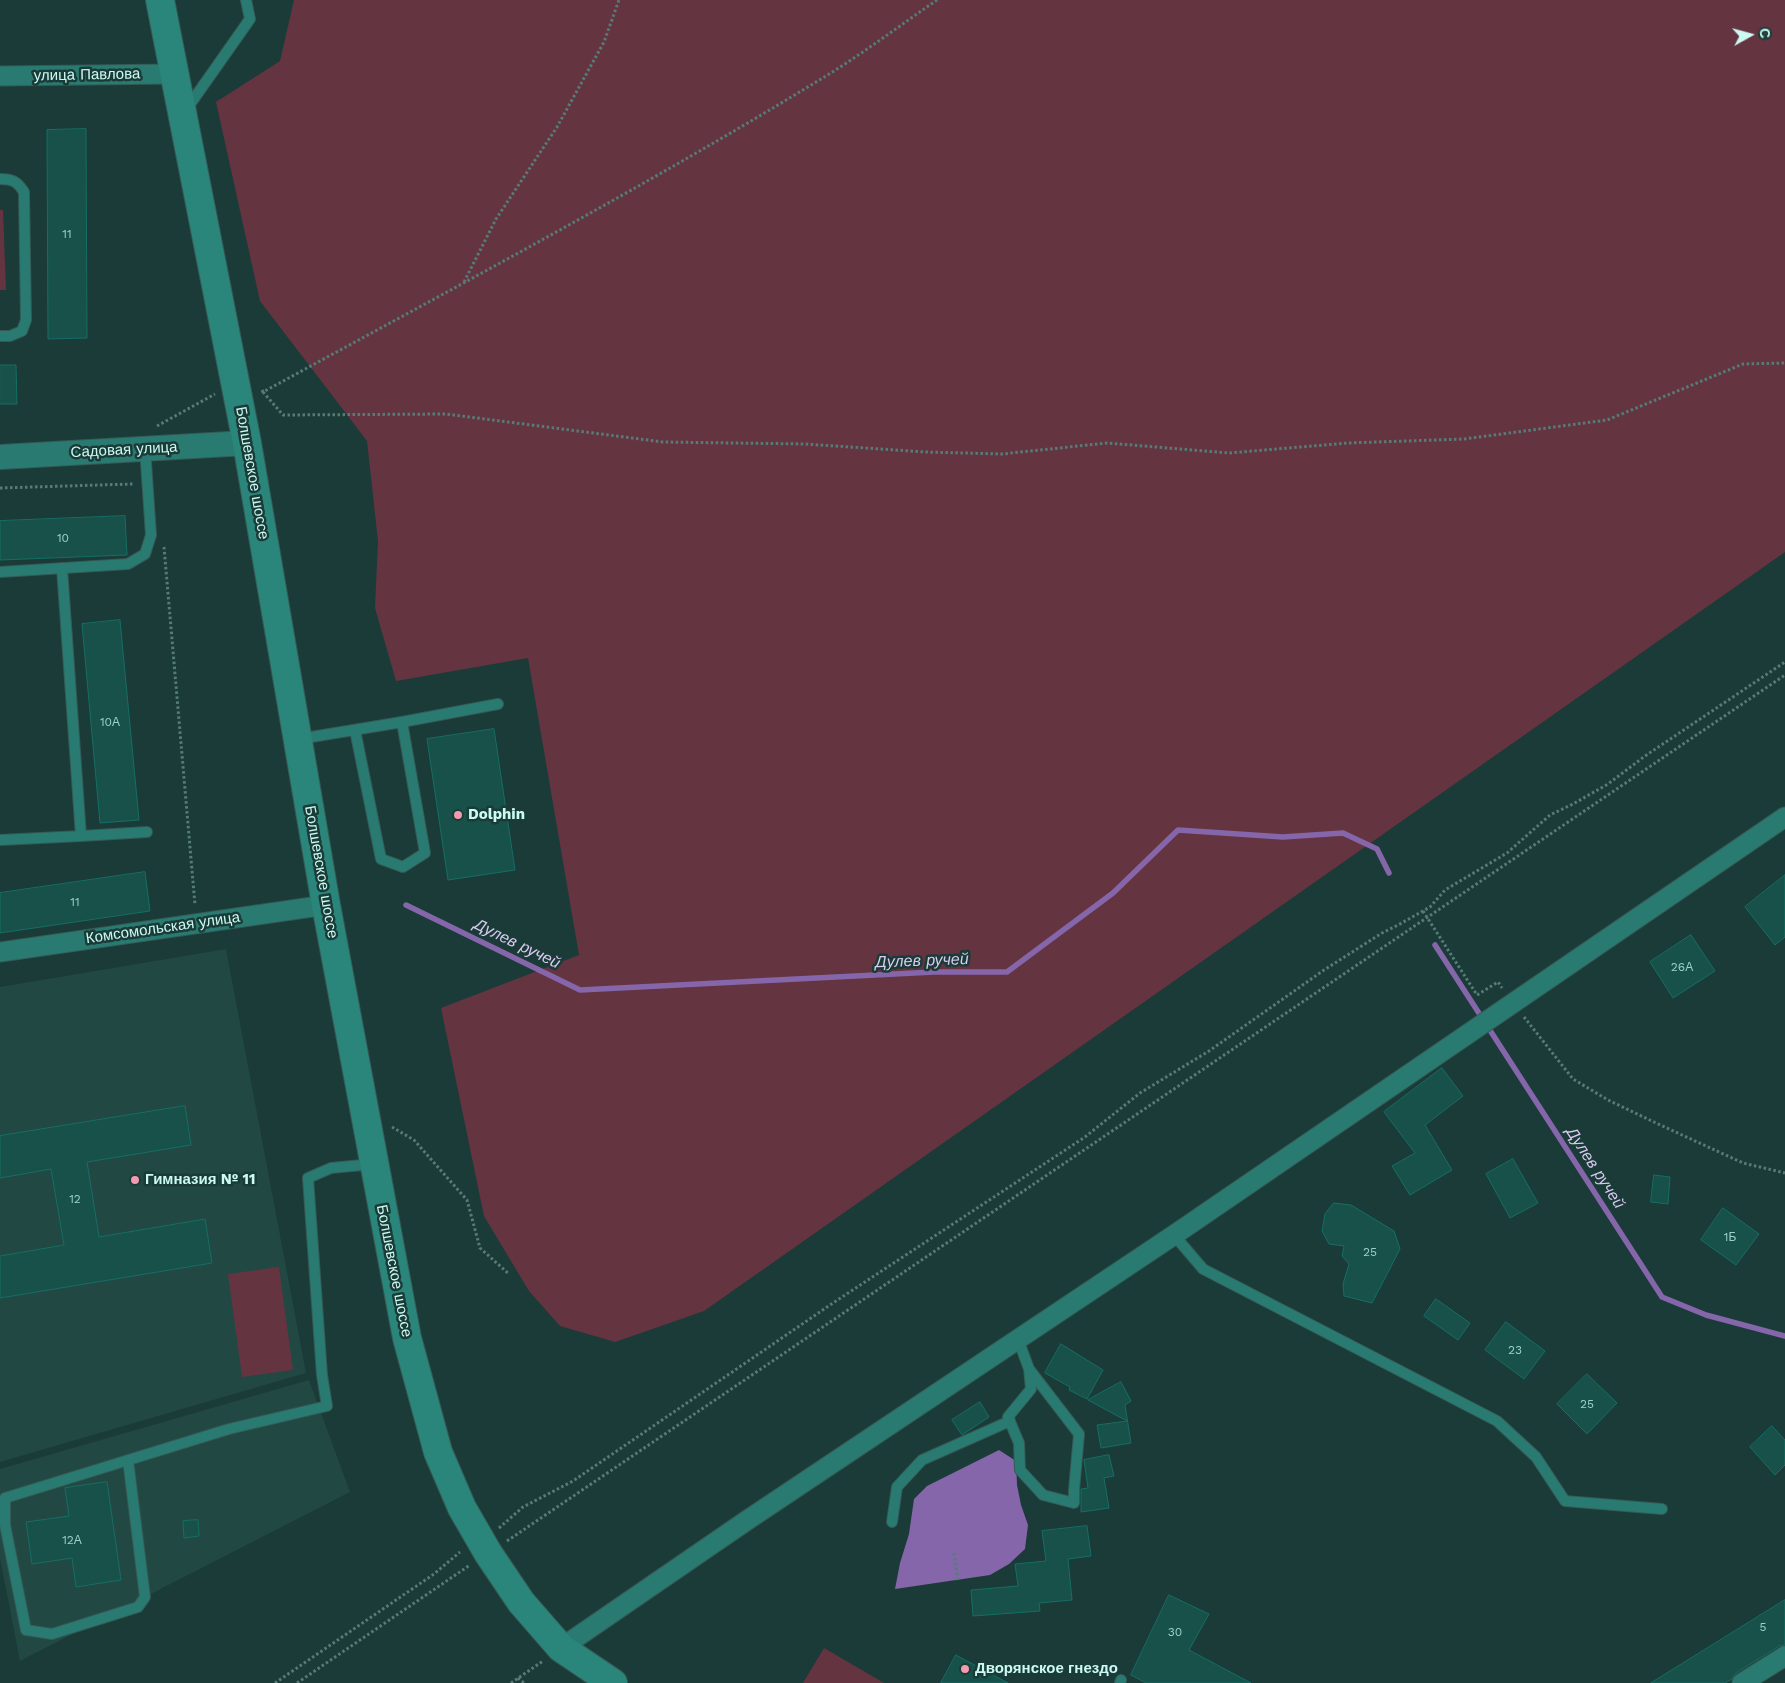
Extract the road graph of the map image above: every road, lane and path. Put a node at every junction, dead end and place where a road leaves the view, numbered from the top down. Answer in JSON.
{"nodes":[{"id":1,"x":160,"y":0,"type":"edge"},
{"id":2,"x":246,"y":0,"type":"edge"},
{"id":3,"x":619,"y":0,"type":"edge"},
{"id":4,"x":937,"y":0,"type":"edge"},
{"id":5,"x":174,"y":74,"type":"junction"},
{"id":6,"x":0,"y":76,"type":"edge"},
{"id":7,"x":182,"y":115,"type":"junction"},
{"id":8,"x":0,"y":179,"type":"edge"},
{"id":9,"x":464,"y":282,"type":"junction"},
{"id":10,"x":0,"y":336,"type":"edge"},
{"id":11,"x":1785,"y":363,"type":"edge"},
{"id":12,"x":261,"y":385,"type":"dead end"},
{"id":13,"x":220,"y":391,"type":"dead end"},
{"id":14,"x":263,"y":392,"type":"junction"},
{"id":15,"x":248,"y":443,"type":"junction"},
{"id":16,"x":150,"y":448,"type":"junction"},
{"id":17,"x":0,"y":457,"type":"edge"},
{"id":18,"x":148,"y":484,"type":"junction"},
{"id":19,"x":0,"y":488,"type":"edge"},
{"id":20,"x":164,"y":543,"type":"dead end"},
{"id":21,"x":62,"y":568,"type":"junction"},
{"id":22,"x":0,"y":572,"type":"edge"},
{"id":23,"x":1785,"y":662,"type":"edge"},
{"id":24,"x":1785,"y":674,"type":"edge"},
{"id":25,"x":498,"y":704,"type":"dead end"},
{"id":26,"x":402,"y":722,"type":"junction"},
{"id":27,"x":355,"y":730,"type":"junction"},
{"id":28,"x":298,"y":740,"type":"junction"},
{"id":29,"x":1785,"y":817,"type":"edge"},
{"id":30,"x":147,"y":832,"type":"dead end"},
{"id":31,"x":81,"y":836,"type":"junction"},
{"id":32,"x":0,"y":840,"type":"edge"},
{"id":33,"x":326,"y":905,"type":"junction"},
{"id":34,"x":195,"y":910,"type":"dead end"},
{"id":35,"x":1423,"y":911,"type":"junction"},
{"id":36,"x":1427,"y":917,"type":"junction"},
{"id":37,"x":0,"y":952,"type":"edge"},
{"id":38,"x":1477,"y":995,"type":"dead end"},
{"id":39,"x":1506,"y":1008,"type":"junction"},
{"id":40,"x":364,"y":1109,"type":"junction"},
{"id":41,"x":374,"y":1164,"type":"junction"},
{"id":42,"x":1785,"y":1173,"type":"edge"},
{"id":43,"x":1174,"y":1235,"type":"junction"},
{"id":44,"x":509,"y":1274,"type":"dead end"},
{"id":45,"x":1018,"y":1339,"type":"junction"},
{"id":46,"x":1029,"y":1370,"type":"junction"},
{"id":47,"x":1010,"y":1421,"type":"junction"},
{"id":48,"x":128,"y":1460,"type":"junction"},
{"id":49,"x":1662,"y":1509,"type":"dead end"},
{"id":50,"x":892,"y":1522,"type":"dead end"},
{"id":51,"x":483,"y":1545,"type":"junction"},
{"id":52,"x":954,"y":1553,"type":"dead end"},
{"id":53,"x":958,"y":1580,"type":"dead end"},
{"id":54,"x":559,"y":1650,"type":"junction"},
{"id":55,"x":1785,"y":1656,"type":"edge"},
{"id":56,"x":518,"y":1678,"type":"junction"},
{"id":57,"x":275,"y":1683,"type":"edge"},
{"id":58,"x":297,"y":1683,"type":"edge"},
{"id":59,"x":511,"y":1683,"type":"edge"},
{"id":60,"x":524,"y":1683,"type":"edge"},
{"id":61,"x":613,"y":1683,"type":"edge"},
{"id":62,"x":1742,"y":1683,"type":"edge"}],
"edges":[{"from":1,"to":5,"type":"main road","name":"Болшевское шоссе"},
{"from":2,"to":7,"type":"lane"},
{"from":3,"to":9,"type":"path"},
{"from":4,"to":9,"type":"path"},
{"from":5,"to":6,"type":"street","name":"улица Павлова"},
{"from":5,"to":7,"type":"main road","name":"Болшевское шоссе"},
{"from":7,"to":15,"type":"main road","name":"Болшевское шоссе"},
{"from":8,"to":10,"type":"lane"},
{"from":9,"to":14,"type":"path"},
{"from":11,"to":14,"type":"path"},
{"from":12,"to":14,"type":"path"},
{"from":13,"to":16,"type":"path"},
{"from":15,"to":16,"type":"street","name":"Садовая улица"},
{"from":15,"to":28,"type":"main road","name":"Болшевское шоссе"},
{"from":16,"to":17,"type":"street","name":"Садовая улица"},
{"from":16,"to":18,"type":"lane"},
{"from":18,"to":19,"type":"path"},
{"from":18,"to":21,"type":"lane"},
{"from":20,"to":34,"type":"path"},
{"from":21,"to":22,"type":"lane"},
{"from":21,"to":31,"type":"lane"},
{"from":23,"to":35,"type":"path"},
{"from":24,"to":36,"type":"path"},
{"from":25,"to":26,"type":"lane"},
{"from":26,"to":27,"type":"lane"},
{"from":26,"to":27,"type":"lane"},
{"from":27,"to":28,"type":"lane"},
{"from":28,"to":33,"type":"main road","name":"Болшевское шоссе"},
{"from":29,"to":39,"type":"street"},
{"from":30,"to":31,"type":"lane"},
{"from":31,"to":32,"type":"lane"},
{"from":33,"to":37,"type":"street","name":"Комсомольская улица"},
{"from":33,"to":40,"type":"main road","name":"Болшевское шоссе"},
{"from":35,"to":36,"type":"path"},
{"from":35,"to":51,"type":"path"},
{"from":36,"to":38,"type":"path"},
{"from":36,"to":51,"type":"path"},
{"from":39,"to":42,"type":"path"},
{"from":39,"to":43,"type":"street"},
{"from":40,"to":41,"type":"main road","name":"Болшевское шоссе"},
{"from":40,"to":44,"type":"path"},
{"from":41,"to":48,"type":"lane"},
{"from":41,"to":51,"type":"main road","name":"Болшевское шоссе"},
{"from":43,"to":45,"type":"street"},
{"from":43,"to":49,"type":"lane"},
{"from":45,"to":46,"type":"lane"},
{"from":45,"to":54,"type":"street"},
{"from":46,"to":47,"type":"lane"},
{"from":46,"to":47,"type":"lane"},
{"from":47,"to":50,"type":"lane"},
{"from":48,"to":48,"type":"lane"},
{"from":51,"to":54,"type":"main road","name":"Болшевское шоссе"},
{"from":51,"to":57,"type":"path"},
{"from":51,"to":58,"type":"path"},
{"from":52,"to":53,"type":"path"},
{"from":54,"to":56,"type":"path"},
{"from":54,"to":61,"type":"main road","name":"Болшевское шоссе"},
{"from":55,"to":62,"type":"street"},
{"from":56,"to":59,"type":"path"},
{"from":56,"to":60,"type":"path"}]}
